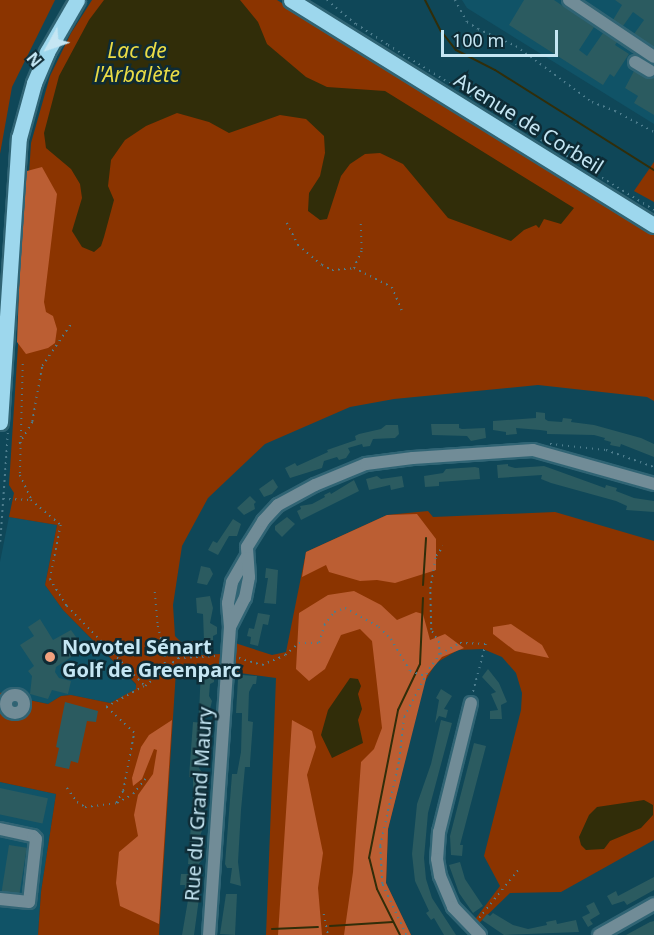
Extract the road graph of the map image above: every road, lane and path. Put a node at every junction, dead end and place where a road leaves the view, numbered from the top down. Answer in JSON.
{"nodes":[{"id":1,"x":77,"y":0,"type":"edge"},
{"id":2,"x":291,"y":0,"type":"edge"},
{"id":3,"x":327,"y":0,"type":"edge"},
{"id":4,"x":455,"y":0,"type":"edge"},
{"id":5,"x":569,"y":0,"type":"edge"},
{"id":6,"x":654,"y":57,"type":"edge"},
{"id":7,"x":635,"y":62,"type":"dead end"},
{"id":8,"x":650,"y":71,"type":"dead end"},
{"id":9,"x":654,"y":132,"type":"edge"},
{"id":10,"x":654,"y":210,"type":"edge"},
{"id":11,"x":287,"y":224,"type":"dead end"},
{"id":12,"x":361,"y":224,"type":"dead end"},
{"id":13,"x":654,"y":225,"type":"edge"},
{"id":14,"x":354,"y":268,"type":"junction"},
{"id":15,"x":403,"y":314,"type":"dead end"},
{"id":16,"x":71,"y":324,"type":"dead end"},
{"id":17,"x":23,"y":364,"type":"dead end"},
{"id":18,"x":4,"y":422,"type":"edge"},
{"id":19,"x":547,"y":444,"type":"dead end"},
{"id":20,"x":19,"y":445,"type":"junction"},
{"id":21,"x":654,"y":467,"type":"edge"},
{"id":22,"x":654,"y":484,"type":"edge"},
{"id":23,"x":3,"y":499,"type":"junction"},
{"id":24,"x":31,"y":500,"type":"junction"},
{"id":25,"x":0,"y":542,"type":"edge"},
{"id":26,"x":443,"y":546,"type":"dead end"},
{"id":27,"x":155,"y":592,"type":"dead end"},
{"id":28,"x":439,"y":656,"type":"junction"},
{"id":29,"x":228,"y":657,"type":"junction"},
{"id":30,"x":165,"y":670,"type":"junction"},
{"id":31,"x":425,"y":676,"type":"junction"},
{"id":32,"x":145,"y":686,"type":"junction"},
{"id":33,"x":471,"y":703,"type":"joint"},
{"id":34,"x":147,"y":777,"type":"dead end"},
{"id":35,"x":67,"y":788,"type":"dead end"},
{"id":36,"x":116,"y":804,"type":"junction"},
{"id":37,"x":0,"y":829,"type":"edge"},
{"id":38,"x":518,"y":870,"type":"dead end"},
{"id":39,"x":0,"y":899,"type":"edge"},
{"id":40,"x":654,"y":904,"type":"edge"},
{"id":41,"x":324,"y":914,"type":"dead end"},
{"id":42,"x":475,"y":931,"type":"edge"},
{"id":43,"x":209,"y":935,"type":"edge"},
{"id":44,"x":328,"y":935,"type":"edge"},
{"id":45,"x":406,"y":935,"type":"edge"},
{"id":46,"x":599,"y":935,"type":"edge"}],
"edges":[{"from":1,"to":18,"type":"main road"},
{"from":2,"to":13,"type":"main road","name":"Avenue de Corbeil"},
{"from":3,"to":10,"type":"path"},
{"from":4,"to":9,"type":"path"},
{"from":5,"to":6,"type":"street"},
{"from":7,"to":8,"type":"street"},
{"from":11,"to":14,"type":"path"},
{"from":12,"to":14,"type":"path"},
{"from":14,"to":15,"type":"path"},
{"from":16,"to":20,"type":"path"},
{"from":17,"to":20,"type":"path"},
{"from":18,"to":23,"type":"path"},
{"from":19,"to":21,"type":"path"},
{"from":20,"to":24,"type":"path"},
{"from":22,"to":29,"type":"street","name":"Rue du Grand Maury"},
{"from":23,"to":24,"type":"path"},
{"from":23,"to":25,"type":"path"},
{"from":24,"to":32,"type":"path"},
{"from":26,"to":28,"type":"path"},
{"from":27,"to":30,"type":"path"},
{"from":28,"to":31,"type":"path"},
{"from":28,"to":33,"type":"path"},
{"from":29,"to":30,"type":"path"},
{"from":29,"to":31,"type":"path"},
{"from":29,"to":43,"type":"street","name":"Rue du Grand Maury"},
{"from":30,"to":32,"type":"path"},
{"from":31,"to":45,"type":"path"},
{"from":32,"to":36,"type":"path"},
{"from":33,"to":42,"type":"street"},
{"from":34,"to":36,"type":"path"},
{"from":35,"to":36,"type":"path"},
{"from":37,"to":39,"type":"street"},
{"from":38,"to":42,"type":"path"},
{"from":40,"to":46,"type":"street"},
{"from":41,"to":44,"type":"path"}]}
